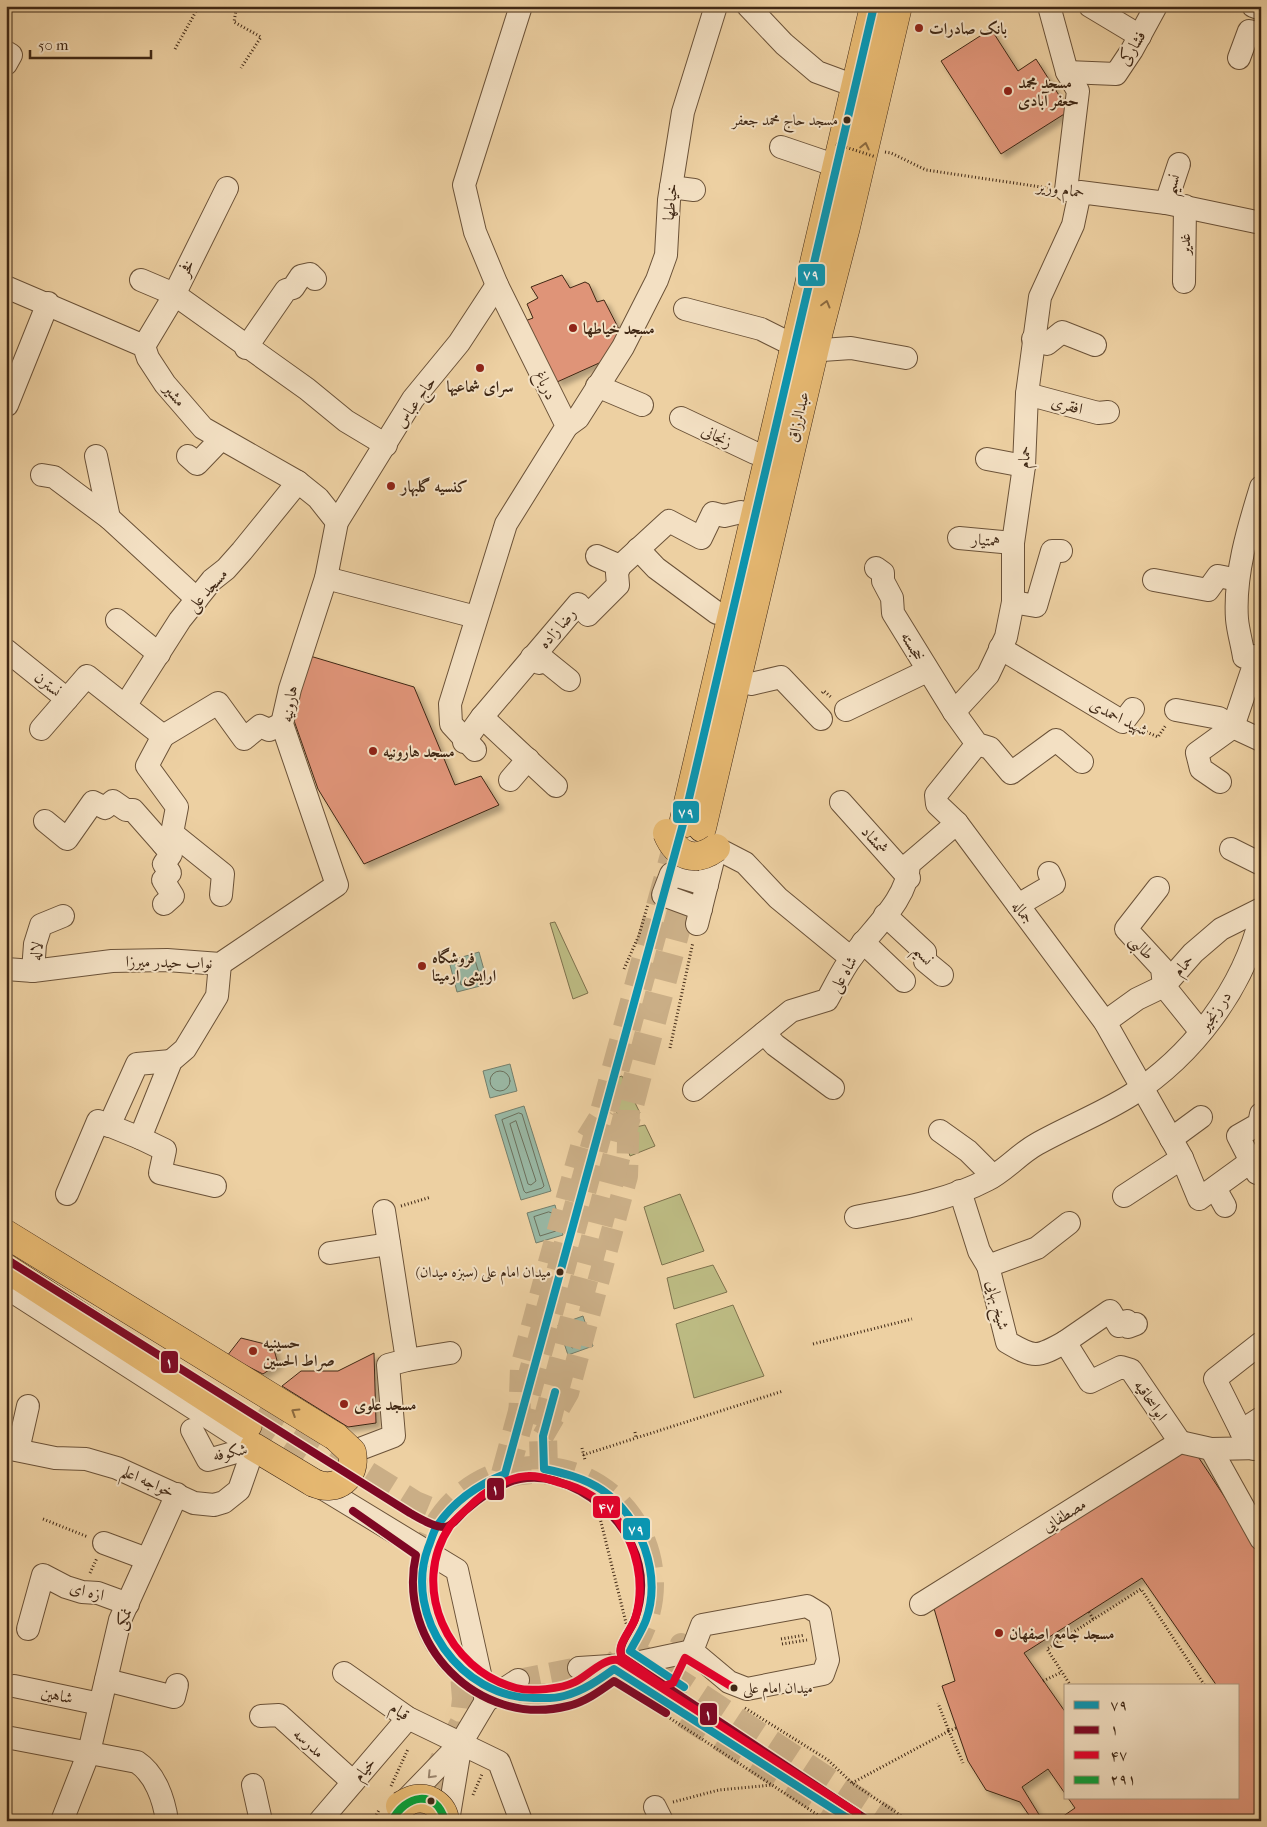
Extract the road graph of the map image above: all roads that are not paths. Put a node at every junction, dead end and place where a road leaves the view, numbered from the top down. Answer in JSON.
{"nodes":[{"id":1,"x":521,"y":6,"type":"edge"},
{"id":2,"x":716,"y":6,"type":"edge"},
{"id":3,"x":748,"y":6,"type":"edge"},
{"id":4,"x":874,"y":6,"type":"edge"},
{"id":5,"x":898,"y":6,"type":"edge"},
{"id":6,"x":1049,"y":6,"type":"edge"},
{"id":7,"x":1090,"y":6,"type":"edge"},
{"id":8,"x":1156,"y":6,"type":"edge"},
{"id":9,"x":1261,"y":35,"type":"edge"},
{"id":10,"x":1140,"y":36,"type":"junction"},
{"id":11,"x":6,"y":52,"type":"edge"},
{"id":12,"x":1239,"y":58,"type":"dead end"},
{"id":13,"x":6,"y":64,"type":"edge"},
{"id":14,"x":1067,"y":72,"type":"junction"},
{"id":15,"x":855,"y":86,"type":"junction"},
{"id":16,"x":781,"y":147,"type":"dead end"},
{"id":17,"x":836,"y":155,"type":"junction"},
{"id":18,"x":1178,"y":164,"type":"dead end"},
{"id":19,"x":671,"y":187,"type":"junction"},
{"id":20,"x":694,"y":190,"type":"dead end"},
{"id":21,"x":1073,"y":191,"type":"junction"},
{"id":22,"x":229,"y":194,"type":"dead end"},
{"id":23,"x":1175,"y":205,"type":"junction"},
{"id":24,"x":1261,"y":223,"type":"edge"},
{"id":25,"x":315,"y":279,"type":"dead end"},
{"id":26,"x":141,"y":280,"type":"dead end"},
{"id":27,"x":1184,"y":282,"type":"dead end"},
{"id":28,"x":497,"y":285,"type":"junction"},
{"id":29,"x":6,"y":287,"type":"edge"},
{"id":30,"x":174,"y":294,"type":"junction"},
{"id":31,"x":48,"y":303,"type":"junction"},
{"id":32,"x":685,"y":309,"type":"dead end"},
{"id":33,"x":806,"y":336,"type":"junction"},
{"id":34,"x":1033,"y":339,"type":"junction"},
{"id":35,"x":1094,"y":345,"type":"dead end"},
{"id":36,"x":144,"y":346,"type":"junction"},
{"id":37,"x":246,"y":348,"type":"junction"},
{"id":38,"x":906,"y":358,"type":"dead end"},
{"id":39,"x":597,"y":386,"type":"junction"},
{"id":40,"x":1027,"y":394,"type":"junction"},
{"id":41,"x":8,"y":405,"type":"dead end"},
{"id":42,"x":642,"y":405,"type":"dead end"},
{"id":43,"x":1108,"y":412,"type":"dead end"},
{"id":44,"x":681,"y":418,"type":"dead end"},
{"id":45,"x":567,"y":426,"type":"junction"},
{"id":46,"x":222,"y":439,"type":"junction"},
{"id":47,"x":386,"y":445,"type":"junction"},
{"id":48,"x":755,"y":454,"type":"junction"},
{"id":49,"x":188,"y":456,"type":"dead end"},
{"id":50,"x":987,"y":459,"type":"dead end"},
{"id":51,"x":1024,"y":466,"type":"junction"},
{"id":52,"x":42,"y":475,"type":"dead end"},
{"id":53,"x":298,"y":482,"type":"junction"},
{"id":54,"x":1261,"y":487,"type":"edge"},
{"id":55,"x":68,"y":489,"type":"junction"},
{"id":56,"x":740,"y":512,"type":"junction"},
{"id":57,"x":109,"y":518,"type":"junction"},
{"id":58,"x":337,"y":522,"type":"junction"},
{"id":59,"x":959,"y":538,"type":"dead end"},
{"id":60,"x":1013,"y":543,"type":"junction"},
{"id":61,"x":638,"y":549,"type":"junction"},
{"id":62,"x":1061,"y":552,"type":"dead end"},
{"id":63,"x":597,"y":556,"type":"dead end"},
{"id":64,"x":620,"y":566,"type":"junction"},
{"id":65,"x":876,"y":568,"type":"dead end"},
{"id":66,"x":326,"y":578,"type":"junction"},
{"id":67,"x":1154,"y":580,"type":"dead end"},
{"id":68,"x":1238,"y":580,"type":"junction"},
{"id":69,"x":197,"y":598,"type":"junction"},
{"id":70,"x":1013,"y":602,"type":"junction"},
{"id":71,"x":717,"y":613,"type":"junction"},
{"id":72,"x":476,"y":618,"type":"junction"},
{"id":73,"x":117,"y":620,"type":"dead end"},
{"id":74,"x":1000,"y":648,"type":"junction"},
{"id":75,"x":6,"y":650,"type":"edge"},
{"id":76,"x":158,"y":654,"type":"junction"},
{"id":77,"x":1259,"y":656,"type":"edge"},
{"id":78,"x":532,"y":657,"type":"junction"},
{"id":79,"x":927,"y":671,"type":"junction"},
{"id":80,"x":569,"y":680,"type":"dead end"},
{"id":81,"x":751,"y":684,"type":"junction"},
{"id":82,"x":67,"y":699,"type":"junction"},
{"id":83,"x":125,"y":706,"type":"junction"},
{"id":84,"x":846,"y":710,"type":"dead end"},
{"id":85,"x":1176,"y":710,"type":"road end"},
{"id":86,"x":954,"y":712,"type":"junction"},
{"id":87,"x":816,"y":713,"type":"dead end"},
{"id":88,"x":1128,"y":716,"type":"road end"},
{"id":89,"x":482,"y":717,"type":"junction"},
{"id":90,"x":282,"y":724,"type":"junction"},
{"id":91,"x":1233,"y":727,"type":"junction"},
{"id":92,"x":40,"y":729,"type":"dead end"},
{"id":93,"x":163,"y":736,"type":"junction"},
{"id":94,"x":1261,"y":740,"type":"edge"},
{"id":95,"x":977,"y":744,"type":"junction"},
{"id":96,"x":528,"y":759,"type":"junction"},
{"id":97,"x":1082,"y":762,"type":"dead end"},
{"id":98,"x":510,"y":780,"type":"dead end"},
{"id":99,"x":1220,"y":782,"type":"dead end"},
{"id":100,"x":556,"y":786,"type":"dead end"},
{"id":101,"x":841,"y":802,"type":"dead end"},
{"id":102,"x":45,"y":821,"type":"dead end"},
{"id":103,"x":957,"y":823,"type":"junction"},
{"id":104,"x":692,"y":834,"type":"junction"},
{"id":105,"x":167,"y":838,"type":"junction"},
{"id":106,"x":1231,"y":849,"type":"dead end"},
{"id":107,"x":1261,"y":864,"type":"edge"},
{"id":108,"x":1049,"y":873,"type":"dead end"},
{"id":109,"x":908,"y":878,"type":"junction"},
{"id":110,"x":338,"y":885,"type":"joint"},
{"id":111,"x":707,"y":885,"type":"junction"},
{"id":112,"x":1158,"y":888,"type":"dead end"},
{"id":113,"x":221,"y":895,"type":"dead end"},
{"id":114,"x":164,"y":904,"type":"dead end"},
{"id":115,"x":1018,"y":904,"type":"junction"},
{"id":116,"x":1261,"y":909,"type":"edge"},
{"id":117,"x":885,"y":915,"type":"junction"},
{"id":118,"x":63,"y":916,"type":"dead end"},
{"id":119,"x":1261,"y":916,"type":"edge"},
{"id":120,"x":1258,"y":945,"type":"edge"},
{"id":121,"x":857,"y":950,"type":"junction"},
{"id":122,"x":220,"y":964,"type":"junction"},
{"id":123,"x":6,"y":969,"type":"edge"},
{"id":124,"x":33,"y":971,"type":"junction"},
{"id":125,"x":942,"y":975,"type":"dead end"},
{"id":126,"x":904,"y":981,"type":"dead end"},
{"id":127,"x":1164,"y":986,"type":"junction"},
{"id":128,"x":1105,"y":1022,"type":"junction"},
{"id":129,"x":1201,"y":1032,"type":"junction"},
{"id":130,"x":764,"y":1033,"type":"junction"},
{"id":131,"x":172,"y":1062,"type":"junction"},
{"id":132,"x":1142,"y":1087,"type":"junction"},
{"id":133,"x":832,"y":1088,"type":"dead end"},
{"id":134,"x":694,"y":1090,"type":"dead end"},
{"id":135,"x":1201,"y":1117,"type":"dead end"},
{"id":136,"x":1260,"y":1121,"type":"edge"},
{"id":137,"x":109,"y":1126,"type":"junction"},
{"id":138,"x":940,"y":1131,"type":"dead end"},
{"id":139,"x":140,"y":1138,"type":"junction"},
{"id":140,"x":1177,"y":1149,"type":"junction"},
{"id":141,"x":1256,"y":1167,"type":"edge"},
{"id":142,"x":993,"y":1176,"type":"junction"},
{"id":143,"x":215,"y":1186,"type":"dead end"},
{"id":144,"x":960,"y":1191,"type":"junction"},
{"id":145,"x":67,"y":1194,"type":"dead end"},
{"id":146,"x":1124,"y":1196,"type":"dead end"},
{"id":147,"x":384,"y":1211,"type":"road end"},
{"id":148,"x":856,"y":1217,"type":"dead end"},
{"id":149,"x":1069,"y":1223,"type":"dead end"},
{"id":150,"x":6,"y":1234,"type":"edge"},
{"id":151,"x":389,"y":1244,"type":"junction"},
{"id":152,"x":6,"y":1247,"type":"edge"},
{"id":153,"x":330,"y":1253,"type":"dead end"},
{"id":154,"x":988,"y":1266,"type":"junction"},
{"id":155,"x":8,"y":1279,"type":"edge"},
{"id":156,"x":1136,"y":1324,"type":"dead end"},
{"id":157,"x":1065,"y":1342,"type":"junction"},
{"id":158,"x":1261,"y":1343,"type":"edge"},
{"id":159,"x":450,"y":1353,"type":"dead end"},
{"id":160,"x":407,"y":1360,"type":"junction"},
{"id":161,"x":28,"y":1406,"type":"dead end"},
{"id":162,"x":1261,"y":1418,"type":"edge"},
{"id":163,"x":254,"y":1427,"type":"junction"},
{"id":164,"x":192,"y":1430,"type":"dead end"},
{"id":165,"x":1180,"y":1442,"type":"junction"},
{"id":166,"x":1252,"y":1443,"type":"edge"},
{"id":167,"x":344,"y":1445,"type":"junction"},
{"id":168,"x":1210,"y":1448,"type":"junction"},
{"id":169,"x":12,"y":1449,"type":"edge"},
{"id":170,"x":314,"y":1483,"type":"junction"},
{"id":171,"x":177,"y":1494,"type":"junction"},
{"id":172,"x":1254,"y":1517,"type":"edge"},
{"id":173,"x":1261,"y":1539,"type":"edge"},
{"id":174,"x":104,"y":1543,"type":"road end"},
{"id":175,"x":147,"y":1559,"type":"junction"},
{"id":176,"x":128,"y":1604,"type":"junction"},
{"id":177,"x":921,"y":1604,"type":"dead end"},
{"id":178,"x":28,"y":1629,"type":"dead end"},
{"id":179,"x":692,"y":1651,"type":"junction"},
{"id":180,"x":579,"y":1668,"type":"tunnel mouth"},
{"id":181,"x":344,"y":1672,"type":"dead end"},
{"id":182,"x":106,"y":1680,"type":"junction"},
{"id":183,"x":518,"y":1680,"type":"tunnel mouth"},
{"id":184,"x":177,"y":1685,"type":"dead end"},
{"id":185,"x":14,"y":1686,"type":"dead end"},
{"id":186,"x":486,"y":1701,"type":"junction"},
{"id":187,"x":100,"y":1704,"type":"junction"},
{"id":188,"x":261,"y":1716,"type":"dead end"},
{"id":189,"x":414,"y":1721,"type":"junction"},
{"id":190,"x":6,"y":1738,"type":"edge"},
{"id":191,"x":461,"y":1743,"type":"junction"},
{"id":192,"x":89,"y":1752,"type":"junction"},
{"id":193,"x":353,"y":1782,"type":"junction"},
{"id":194,"x":254,"y":1785,"type":"dead end"},
{"id":195,"x":391,"y":1805,"type":"edge"},
{"id":196,"x":62,"y":1821,"type":"edge"},
{"id":197,"x":167,"y":1821,"type":"edge"},
{"id":198,"x":261,"y":1821,"type":"edge"},
{"id":199,"x":320,"y":1821,"type":"edge"},
{"id":200,"x":446,"y":1821,"type":"edge"},
{"id":201,"x":521,"y":1821,"type":"edge"}],
"edges":[{"from":1,"to":28,"type":"street","name":"درباغ"},
{"from":2,"to":19,"type":"street","name":"خیاطها"},
{"from":3,"to":15,"type":"street"},
{"from":4,"to":15,"type":"main road","name":"عبدالرزاق"},
{"from":33,"to":5,"type":"main road","name":"عبدالرزاق","one_way":true},
{"from":6,"to":14,"type":"street","name":"حمام"},
{"from":7,"to":10,"type":"street"},
{"from":8,"to":10,"type":"street","name":"فشارکی"},
{"from":9,"to":12,"type":"street"},
{"from":10,"to":14,"type":"street","name":"فشارکی"},
{"from":11,"to":13,"type":"street"},
{"from":14,"to":21,"type":"street","name":"حمام"},
{"from":15,"to":17,"type":"main road","name":"عبدالرزاق"},
{"from":16,"to":17,"type":"street"},
{"from":17,"to":33,"type":"main road","name":"عبدالرزاق"},
{"from":18,"to":23,"type":"street","name":"نسیم"},
{"from":19,"to":20,"type":"street"},
{"from":19,"to":39,"type":"street","name":"خیاطها"},
{"from":21,"to":23,"type":"street","name":"حمام وزیر"},
{"from":21,"to":34,"type":"street","name":"حمام"},
{"from":22,"to":30,"type":"street","name":"فخر"},
{"from":23,"to":24,"type":"street","name":"حمام وزیر"},
{"from":23,"to":27,"type":"street","name":"غدیر"},
{"from":25,"to":37,"type":"street"},
{"from":26,"to":30,"type":"street"},
{"from":28,"to":45,"type":"street","name":"درباغ"},
{"from":28,"to":47,"type":"street","name":"حاج عباس"},
{"from":29,"to":31,"type":"street"},
{"from":30,"to":36,"type":"street","name":"فخر"},
{"from":30,"to":37,"type":"street"},
{"from":31,"to":36,"type":"street"},
{"from":31,"to":41,"type":"street"},
{"from":32,"to":33,"type":"street"},
{"from":33,"to":38,"type":"street"},
{"from":33,"to":48,"type":"main road"},
{"from":33,"to":81,"type":"main road"},
{"from":33,"to":104,"type":"main road","name":"عبدالرزاق"},
{"from":34,"to":35,"type":"street"},
{"from":34,"to":40,"type":"street","name":"حمام"},
{"from":36,"to":46,"type":"street","name":"مشیر"},
{"from":37,"to":47,"type":"street"},
{"from":39,"to":42,"type":"street"},
{"from":39,"to":45,"type":"street","name":"خیاطها"},
{"from":40,"to":43,"type":"street","name":"افقری"},
{"from":40,"to":51,"type":"street","name":"حمام"},
{"from":44,"to":48,"type":"street","name":"زنجانی"},
{"from":45,"to":72,"type":"street"},
{"from":46,"to":49,"type":"street"},
{"from":46,"to":53,"type":"street","name":"مشیر"},
{"from":47,"to":58,"type":"street","name":"حاج عباس"},
{"from":48,"to":56,"type":"main road"},
{"from":50,"to":51,"type":"street"},
{"from":51,"to":60,"type":"street","name":"حمام"},
{"from":52,"to":55,"type":"street"},
{"from":53,"to":58,"type":"street","name":"مشیر"},
{"from":53,"to":69,"type":"street","name":"مسجد علی"},
{"from":54,"to":68,"type":"street"},
{"from":55,"to":57,"type":"street"},
{"from":55,"to":57,"type":"street"},
{"from":56,"to":61,"type":"street"},
{"from":56,"to":71,"type":"main road"},
{"from":57,"to":69,"type":"street"},
{"from":58,"to":66,"type":"street","name":"هارونیه"},
{"from":59,"to":60,"type":"street","name":"همتیار"},
{"from":60,"to":70,"type":"street","name":"حمام"},
{"from":61,"to":64,"type":"street"},
{"from":61,"to":71,"type":"street"},
{"from":62,"to":70,"type":"street"},
{"from":63,"to":64,"type":"street"},
{"from":64,"to":78,"type":"street","name":"رضا زاده"},
{"from":65,"to":79,"type":"street","name":"خجسته"},
{"from":66,"to":72,"type":"street"},
{"from":66,"to":90,"type":"street","name":"هارونیه"},
{"from":67,"to":68,"type":"street"},
{"from":68,"to":77,"type":"street"},
{"from":69,"to":76,"type":"street","name":"مسجد علی"},
{"from":70,"to":74,"type":"street","name":"حمام"},
{"from":71,"to":104,"type":"main road"},
{"from":72,"to":89,"type":"street","name":"رضا زاده"},
{"from":73,"to":76,"type":"street"},
{"from":74,"to":86,"type":"street","name":"حمام"},
{"from":74,"to":88,"type":"street","name":"شهید احمدی"},
{"from":75,"to":82,"type":"street","name":"نسترن"},
{"from":76,"to":83,"type":"street","name":"مسجد علی"},
{"from":77,"to":91,"type":"street"},
{"from":78,"to":80,"type":"street"},
{"from":78,"to":89,"type":"street","name":"رضا زاده"},
{"from":79,"to":84,"type":"street","name":"خجسته"},
{"from":79,"to":86,"type":"street"},
{"from":81,"to":87,"type":"street"},
{"from":81,"to":104,"type":"main road"},
{"from":82,"to":83,"type":"street"},
{"from":82,"to":92,"type":"street"},
{"from":83,"to":93,"type":"street"},
{"from":85,"to":91,"type":"street"},
{"from":86,"to":95,"type":"street"},
{"from":89,"to":96,"type":"street"},
{"from":90,"to":93,"type":"street"},
{"from":90,"to":110,"type":"street","name":"هارونیه"},
{"from":91,"to":94,"type":"street"},
{"from":91,"to":99,"type":"street"},
{"from":93,"to":105,"type":"street"},
{"from":95,"to":97,"type":"street"},
{"from":95,"to":103,"type":"street","name":"جماله"},
{"from":96,"to":98,"type":"street"},
{"from":96,"to":100,"type":"street"},
{"from":101,"to":109,"type":"street","name":"شمشاد"},
{"from":102,"to":105,"type":"street"},
{"from":103,"to":109,"type":"street","name":"شاه علی"},
{"from":103,"to":115,"type":"street","name":"جماله"},
{"from":104,"to":111,"type":"street"},
{"from":104,"to":121,"type":"street"},
{"from":105,"to":113,"type":"street"},
{"from":105,"to":114,"type":"street"},
{"from":106,"to":107,"type":"street"},
{"from":108,"to":115,"type":"street"},
{"from":109,"to":117,"type":"street","name":"شاه علی"},
{"from":110,"to":122,"type":"street","name":"نواب حیدر میرزا"},
{"from":111,"to":111,"type":"street"},
{"from":112,"to":127,"type":"street","name":"طالبی"},
{"from":115,"to":128,"type":"street","name":"جماله"},
{"from":116,"to":127,"type":"street","name":"حمام"},
{"from":117,"to":121,"type":"street","name":"شاه علی"},
{"from":117,"to":125,"type":"street","name":"نسیم"},
{"from":118,"to":124,"type":"street","name":"لاله"},
{"from":119,"to":120,"type":"street","name":"در زنجیر"},
{"from":120,"to":129,"type":"street","name":"در زنجیر"},
{"from":121,"to":126,"type":"street"},
{"from":121,"to":130,"type":"street","name":"شاه علی"},
{"from":122,"to":124,"type":"street","name":"نواب حیدر میرزا"},
{"from":122,"to":131,"type":"street"},
{"from":123,"to":124,"type":"street","name":"نواب حیدر میرزا"},
{"from":127,"to":128,"type":"street","name":"حمام"},
{"from":127,"to":129,"type":"street","name":"طالبی"},
{"from":128,"to":132,"type":"street","name":"جماله"},
{"from":129,"to":132,"type":"street","name":"در زنجیر"},
{"from":130,"to":133,"type":"street"},
{"from":130,"to":134,"type":"street","name":"شاه علی"},
{"from":131,"to":137,"type":"street"},
{"from":131,"to":139,"type":"street"},
{"from":132,"to":140,"type":"street","name":"جماله"},
{"from":132,"to":142,"type":"street"},
{"from":135,"to":140,"type":"street"},
{"from":136,"to":141,"type":"street"},
{"from":137,"to":139,"type":"street"},
{"from":137,"to":145,"type":"street"},
{"from":138,"to":142,"type":"street"},
{"from":139,"to":143,"type":"street"},
{"from":140,"to":141,"type":"street","name":"جماله"},
{"from":140,"to":146,"type":"street"},
{"from":142,"to":144,"type":"street"},
{"from":144,"to":148,"type":"street"},
{"from":144,"to":154,"type":"street","name":"شیخ بهایی"},
{"from":147,"to":151,"type":"street"},
{"from":149,"to":154,"type":"street"},
{"from":167,"to":150,"type":"main road","one_way":true},
{"from":151,"to":153,"type":"street"},
{"from":151,"to":160,"type":"street"},
{"from":152,"to":163,"type":"main road"},
{"from":154,"to":157,"type":"street","name":"شیخ بهایی"},
{"from":155,"to":163,"type":"main road"},
{"from":156,"to":157,"type":"street","name":"شیخ بهایی"},
{"from":157,"to":165,"type":"street","name":"ابواسحاقیه"},
{"from":158,"to":166,"type":"street"},
{"from":159,"to":160,"type":"street"},
{"from":160,"to":167,"type":"street"},
{"from":161,"to":169,"type":"street"},
{"from":162,"to":166,"type":"street"},
{"from":163,"to":164,"type":"street","name":"شکوفه"},
{"from":163,"to":170,"type":"main road"},
{"from":163,"to":171,"type":"street","name":"خواجه اعلم"},
{"from":165,"to":168,"type":"street"},
{"from":165,"to":177,"type":"street","name":"مصطفایی"},
{"from":166,"to":168,"type":"street"},
{"from":167,"to":170,"type":"main road","bridge":true},
{"from":168,"to":172,"type":"street"},
{"from":169,"to":171,"type":"street","name":"خواجه اعلم"},
{"from":170,"to":186,"type":"street"},
{"from":171,"to":175,"type":"street","name":"نمکی"},
{"from":172,"to":173,"type":"street"},
{"from":174,"to":175,"type":"street"},
{"from":175,"to":176,"type":"street","name":"نمکی"},
{"from":176,"to":178,"type":"street","name":"ازه ای"},
{"from":176,"to":182,"type":"street","name":"نمکی"},
{"from":179,"to":179,"type":"street"},
{"from":179,"to":180,"type":"street"},
{"from":181,"to":189,"type":"street","name":"قیام"},
{"from":182,"to":184,"type":"street"},
{"from":182,"to":187,"type":"street","name":"نمکی"},
{"from":183,"to":186,"type":"street"},
{"from":185,"to":187,"type":"street","name":"شاهین"},
{"from":186,"to":191,"type":"street"},
{"from":187,"to":192,"type":"street","name":"نمکی"},
{"from":188,"to":193,"type":"street","name":"مدرسه"},
{"from":189,"to":191,"type":"street","name":"قیام"},
{"from":189,"to":193,"type":"street","name":"خیام"},
{"from":190,"to":192,"type":"street"},
{"from":191,"to":195,"type":"street","one_way":true},
{"from":191,"to":200,"type":"street"},
{"from":191,"to":201,"type":"street","name":"قیام"},
{"from":192,"to":196,"type":"street","name":"نمکی"},
{"from":192,"to":197,"type":"street"},
{"from":193,"to":199,"type":"street","name":"خیام"},
{"from":194,"to":198,"type":"street"},
{"from":195,"to":200,"type":"main road","bridge":true}]}
